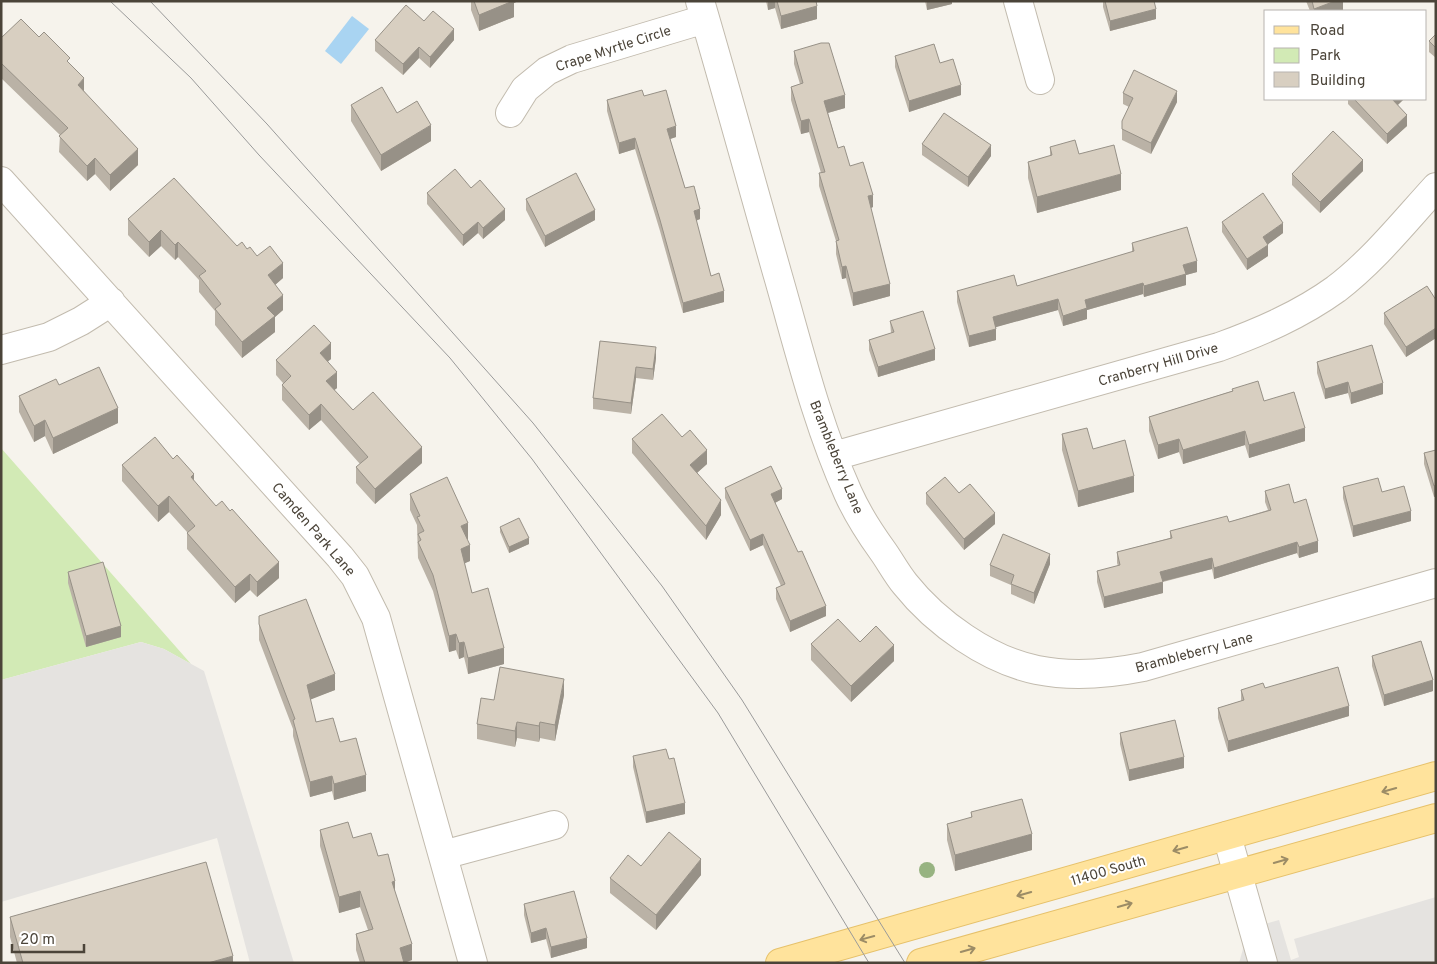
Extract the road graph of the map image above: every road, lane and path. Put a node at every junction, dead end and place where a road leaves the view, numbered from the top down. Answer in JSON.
{"nodes":[{"id":1,"x":1018,"y":1,"type":"edge"},
{"id":2,"x":702,"y":10,"type":"edge"},
{"id":3,"x":1040,"y":80,"type":"dead end"},
{"id":4,"x":510,"y":113,"type":"dead end"},
{"id":5,"x":1,"y":181,"type":"edge"},
{"id":6,"x":1436,"y":187,"type":"edge"},
{"id":7,"x":111,"y":302,"type":"junction"},
{"id":8,"x":1,"y":350,"type":"edge"},
{"id":9,"x":834,"y":456,"type":"junction"},
{"id":10,"x":1436,"y":583,"type":"edge"},
{"id":11,"x":1436,"y":776,"type":"edge"},
{"id":12,"x":1436,"y":818,"type":"edge"},
{"id":13,"x":554,"y":826,"type":"dead end"},
{"id":14,"x":1227,"y":836,"type":"junction"},
{"id":15,"x":443,"y":855,"type":"junction"},
{"id":16,"x":1238,"y":874,"type":"junction"},
{"id":17,"x":472,"y":963,"type":"edge"},
{"id":18,"x":780,"y":963,"type":"edge"},
{"id":19,"x":921,"y":963,"type":"edge"},
{"id":20,"x":1263,"y":963,"type":"edge"}],
"edges":[{"from":1,"to":3,"type":"street"},
{"from":2,"to":4,"type":"street","name":"Crape Myrtle Circle"},
{"from":2,"to":9,"type":"street","name":"Brambleberry Lane"},
{"from":5,"to":7,"type":"street","name":"Camden Park Lane"},
{"from":6,"to":9,"type":"street","name":"Cranberry Hill Drive"},
{"from":7,"to":8,"type":"street"},
{"from":7,"to":15,"type":"street","name":"Camden Park Lane"},
{"from":9,"to":10,"type":"street","name":"Brambleberry Lane"},
{"from":11,"to":14,"type":"main road","name":"11400 South","one_way":true},
{"from":16,"to":12,"type":"main road","one_way":true},
{"from":13,"to":15,"type":"street"},
{"from":14,"to":16,"type":"street"},
{"from":14,"to":18,"type":"main road","name":"11400 South","one_way":true},
{"from":15,"to":17,"type":"street","name":"Camden Park Lane"},
{"from":19,"to":16,"type":"main road","one_way":true},
{"from":16,"to":20,"type":"street"}]}
